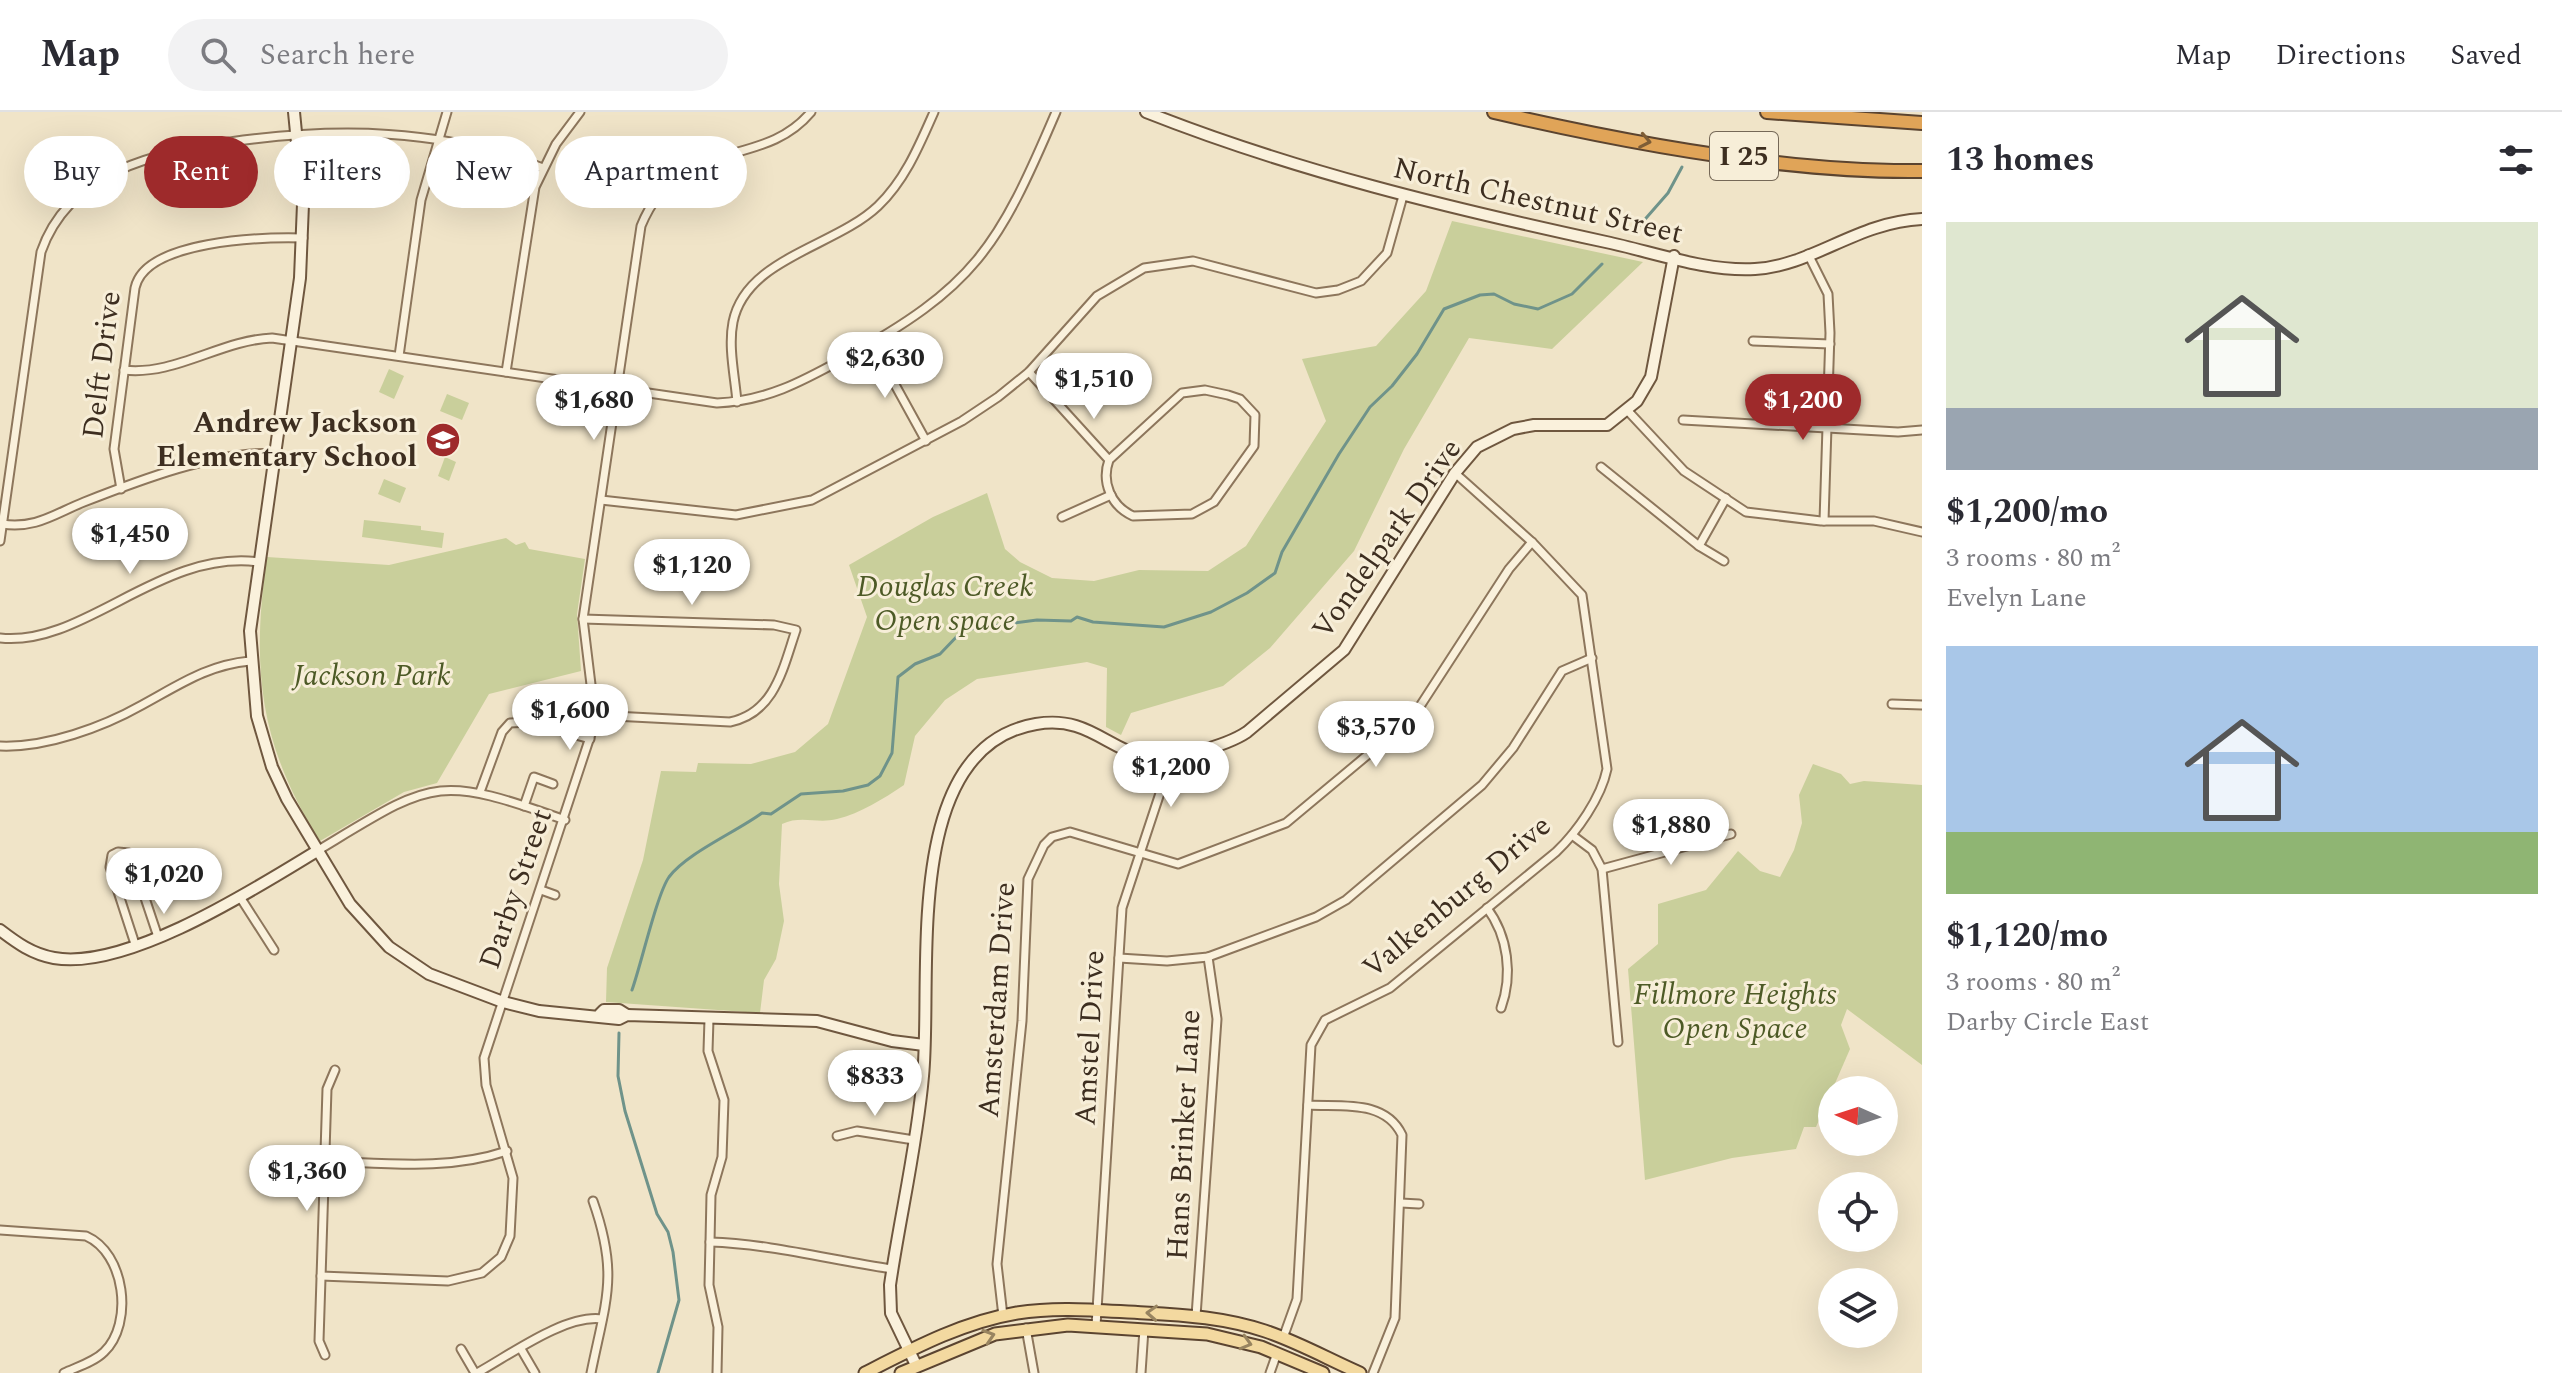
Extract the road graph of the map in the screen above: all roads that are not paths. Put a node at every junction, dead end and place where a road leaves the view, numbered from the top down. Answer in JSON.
{"nodes":[{"id":1,"x":294,"y":112,"type":"edge"},
{"id":2,"x":447,"y":112,"type":"edge"},
{"id":3,"x":580,"y":112,"type":"edge"},
{"id":4,"x":811,"y":112,"type":"edge"},
{"id":5,"x":934,"y":112,"type":"edge"},
{"id":6,"x":1056,"y":112,"type":"edge"},
{"id":7,"x":1146,"y":112,"type":"edge"},
{"id":8,"x":1494,"y":112,"type":"edge"},
{"id":9,"x":1767,"y":112,"type":"edge"},
{"id":10,"x":1922,"y":123,"type":"edge"},
{"id":11,"x":297,"y":133,"type":"junction"},
{"id":12,"x":438,"y":136,"type":"edge"},
{"id":13,"x":426,"y":140,"type":"edge"},
{"id":14,"x":539,"y":167,"type":"edge"},
{"id":15,"x":543,"y":168,"type":"junction"},
{"id":16,"x":1922,"y":171,"type":"edge"},
{"id":17,"x":426,"y":180,"type":"edge"},
{"id":18,"x":1403,"y":196,"type":"junction"},
{"id":19,"x":1922,"y":219,"type":"edge"},
{"id":20,"x":303,"y":238,"type":"junction"},
{"id":21,"x":1808,"y":254,"type":"junction"},
{"id":22,"x":1674,"y":256,"type":"junction"},
{"id":23,"x":291,"y":341,"type":"junction"},
{"id":24,"x":1753,"y":341,"type":"dead end"},
{"id":25,"x":872,"y":343,"type":"junction"},
{"id":26,"x":1830,"y":344,"type":"junction"},
{"id":27,"x":399,"y":356,"type":"junction"},
{"id":28,"x":124,"y":370,"type":"junction"},
{"id":29,"x":506,"y":372,"type":"junction"},
{"id":30,"x":1029,"y":372,"type":"junction"},
{"id":31,"x":617,"y":388,"type":"junction"},
{"id":32,"x":737,"y":402,"type":"junction"},
{"id":33,"x":1627,"y":410,"type":"junction"},
{"id":34,"x":1683,"y":420,"type":"dead end"},
{"id":35,"x":1827,"y":428,"type":"junction"},
{"id":36,"x":1922,"y":430,"type":"edge"},
{"id":37,"x":926,"y":441,"type":"junction"},
{"id":38,"x":274,"y":454,"type":"junction"},
{"id":39,"x":1109,"y":460,"type":"junction"},
{"id":40,"x":1601,"y":467,"type":"dead end"},
{"id":41,"x":1455,"y":473,"type":"junction"},
{"id":42,"x":121,"y":489,"type":"junction"},
{"id":43,"x":1111,"y":495,"type":"junction"},
{"id":44,"x":1726,"y":498,"type":"junction"},
{"id":45,"x":601,"y":500,"type":"junction"},
{"id":46,"x":1062,"y":517,"type":"dead end"},
{"id":47,"x":1824,"y":521,"type":"junction"},
{"id":48,"x":2,"y":524,"type":"junction"},
{"id":49,"x":1922,"y":532,"type":"edge"},
{"id":50,"x":0,"y":541,"type":"edge"},
{"id":51,"x":1532,"y":542,"type":"junction"},
{"id":52,"x":1699,"y":546,"type":"junction"},
{"id":53,"x":1724,"y":561,"type":"dead end"},
{"id":54,"x":259,"y":562,"type":"junction"},
{"id":55,"x":583,"y":619,"type":"junction"},
{"id":56,"x":0,"y":638,"type":"edge"},
{"id":57,"x":1592,"y":658,"type":"junction"},
{"id":58,"x":250,"y":661,"type":"junction"},
{"id":59,"x":1892,"y":704,"type":"dead end"},
{"id":60,"x":1922,"y":705,"type":"edge"},
{"id":61,"x":594,"y":715,"type":"junction"},
{"id":62,"x":590,"y":739,"type":"junction"},
{"id":63,"x":0,"y":746,"type":"edge"},
{"id":64,"x":1162,"y":758,"type":"junction"},
{"id":65,"x":553,"y":784,"type":"dead end"},
{"id":66,"x":480,"y":792,"type":"junction"},
{"id":67,"x":524,"y":806,"type":"junction"},
{"id":68,"x":565,"y":820,"type":"junction"},
{"id":69,"x":1731,"y":834,"type":"dead end"},
{"id":70,"x":1572,"y":835,"type":"junction"},
{"id":71,"x":317,"y":851,"type":"junction"},
{"id":72,"x":1138,"y":853,"type":"junction"},
{"id":73,"x":1602,"y":869,"type":"junction"},
{"id":74,"x":541,"y":890,"type":"junction"},
{"id":75,"x":555,"y":895,"type":"dead end"},
{"id":76,"x":240,"y":897,"type":"junction"},
{"id":77,"x":1487,"y":908,"type":"junction"},
{"id":78,"x":0,"y":930,"type":"edge"},
{"id":79,"x":158,"y":937,"type":"junction"},
{"id":80,"x":135,"y":944,"type":"junction"},
{"id":81,"x":274,"y":950,"type":"dead end"},
{"id":82,"x":1208,"y":957,"type":"junction"},
{"id":83,"x":1119,"y":958,"type":"junction"},
{"id":84,"x":503,"y":1002,"type":"junction"},
{"id":85,"x":1501,"y":1008,"type":"dead end"},
{"id":86,"x":709,"y":1019,"type":"junction"},
{"id":87,"x":1618,"y":1042,"type":"dead end"},
{"id":88,"x":924,"y":1045,"type":"junction"},
{"id":89,"x":335,"y":1070,"type":"dead end"},
{"id":90,"x":1308,"y":1105,"type":"junction"},
{"id":91,"x":837,"y":1136,"type":"dead end"},
{"id":92,"x":914,"y":1140,"type":"junction"},
{"id":93,"x":507,"y":1151,"type":"junction"},
{"id":94,"x":324,"y":1161,"type":"junction"},
{"id":95,"x":593,"y":1201,"type":"dead end"},
{"id":96,"x":1401,"y":1203,"type":"junction"},
{"id":97,"x":1419,"y":1204,"type":"dead end"},
{"id":98,"x":0,"y":1230,"type":"edge"},
{"id":99,"x":710,"y":1242,"type":"junction"},
{"id":100,"x":892,"y":1269,"type":"junction"},
{"id":101,"x":321,"y":1276,"type":"junction"},
{"id":102,"x":1098,"y":1310,"type":"junction"},
{"id":103,"x":1003,"y":1316,"type":"junction"},
{"id":104,"x":1196,"y":1316,"type":"junction"},
{"id":105,"x":602,"y":1319,"type":"junction"},
{"id":106,"x":1096,"y":1326,"type":"junction"},
{"id":107,"x":1026,"y":1327,"type":"junction"},
{"id":108,"x":1144,"y":1329,"type":"junction"},
{"id":109,"x":1283,"y":1338,"type":"junction"},
{"id":110,"x":461,"y":1349,"type":"dead end"},
{"id":111,"x":521,"y":1349,"type":"junction"},
{"id":112,"x":908,"y":1351,"type":"junction"},
{"id":113,"x":1277,"y":1353,"type":"junction"},
{"id":114,"x":325,"y":1355,"type":"dead end"},
{"id":115,"x":918,"y":1369,"type":"edge"},
{"id":116,"x":64,"y":1373,"type":"edge"},
{"id":117,"x":476,"y":1373,"type":"edge"},
{"id":118,"x":535,"y":1373,"type":"edge"},
{"id":119,"x":591,"y":1373,"type":"edge"},
{"id":120,"x":717,"y":1373,"type":"edge"},
{"id":121,"x":865,"y":1373,"type":"edge"},
{"id":122,"x":901,"y":1373,"type":"edge"},
{"id":123,"x":1034,"y":1373,"type":"edge"},
{"id":124,"x":1141,"y":1373,"type":"edge"},
{"id":125,"x":1270,"y":1373,"type":"edge"},
{"id":126,"x":1323,"y":1373,"type":"edge"},
{"id":127,"x":1360,"y":1373,"type":"edge"},
{"id":128,"x":1373,"y":1373,"type":"edge"}],
"edges":[{"from":1,"to":11,"type":"street"},
{"from":2,"to":12,"type":"street"},
{"from":3,"to":15,"type":"street"},
{"from":4,"to":31,"type":"street","name":"Darby Street"},
{"from":5,"to":32,"type":"street"},
{"from":6,"to":25,"type":"street"},
{"from":7,"to":18,"type":"street","name":"North Chestnut Street"},
{"from":8,"to":16,"type":"highway","number":"I 25","one_way":true},
{"from":9,"to":10,"type":"highway","number":"I 25"},
{"from":11,"to":13,"type":"street"},
{"from":11,"to":20,"type":"street"},
{"from":11,"to":48,"type":"street"},
{"from":14,"to":15,"type":"street"},
{"from":15,"to":29,"type":"street"},
{"from":17,"to":27,"type":"street"},
{"from":18,"to":22,"type":"street","name":"North Chestnut Street"},
{"from":18,"to":30,"type":"street"},
{"from":19,"to":21,"type":"street","name":"North Chestnut Street"},
{"from":20,"to":23,"type":"street"},
{"from":20,"to":28,"type":"street","name":"Delft Drive"},
{"from":21,"to":22,"type":"street","name":"North Chestnut Street"},
{"from":21,"to":26,"type":"street"},
{"from":22,"to":33,"type":"street","name":"Vondelpark Drive"},
{"from":23,"to":27,"type":"street"},
{"from":23,"to":28,"type":"street"},
{"from":23,"to":38,"type":"street"},
{"from":24,"to":26,"type":"street"},
{"from":25,"to":32,"type":"street"},
{"from":25,"to":37,"type":"street"},
{"from":26,"to":35,"type":"street"},
{"from":27,"to":29,"type":"street"},
{"from":28,"to":42,"type":"street","name":"Delft Drive"},
{"from":29,"to":31,"type":"street"},
{"from":30,"to":37,"type":"street"},
{"from":30,"to":39,"type":"street"},
{"from":31,"to":32,"type":"street"},
{"from":31,"to":45,"type":"street","name":"Darby Street"},
{"from":33,"to":41,"type":"street","name":"Vondelpark Drive"},
{"from":33,"to":44,"type":"street"},
{"from":34,"to":35,"type":"street"},
{"from":35,"to":36,"type":"street"},
{"from":35,"to":47,"type":"street"},
{"from":37,"to":45,"type":"street"},
{"from":38,"to":42,"type":"street"},
{"from":38,"to":54,"type":"street"},
{"from":39,"to":43,"type":"street"},
{"from":39,"to":43,"type":"street"},
{"from":40,"to":52,"type":"street"},
{"from":41,"to":51,"type":"street","name":"Valkenburg Drive"},
{"from":41,"to":64,"type":"street","name":"Vondelpark Drive"},
{"from":42,"to":48,"type":"street"},
{"from":43,"to":46,"type":"street"},
{"from":44,"to":47,"type":"street"},
{"from":44,"to":52,"type":"street"},
{"from":45,"to":55,"type":"street","name":"Darby Street"},
{"from":47,"to":49,"type":"street"},
{"from":48,"to":50,"type":"street"},
{"from":51,"to":57,"type":"street","name":"Valkenburg Drive"},
{"from":51,"to":72,"type":"street","name":"Amsterdam Drive"},
{"from":52,"to":53,"type":"street"},
{"from":54,"to":56,"type":"street"},
{"from":54,"to":58,"type":"street"},
{"from":55,"to":61,"type":"street","name":"Darby Street"},
{"from":55,"to":61,"type":"street"},
{"from":57,"to":70,"type":"street","name":"Valkenburg Drive"},
{"from":57,"to":82,"type":"street"},
{"from":58,"to":63,"type":"street"},
{"from":58,"to":71,"type":"street"},
{"from":59,"to":60,"type":"street"},
{"from":61,"to":62,"type":"street","name":"Darby Street"},
{"from":62,"to":66,"type":"street"},
{"from":62,"to":68,"type":"street","name":"Darby Street"},
{"from":64,"to":72,"type":"street","name":"Amstel Drive"},
{"from":64,"to":88,"type":"street"},
{"from":65,"to":67,"type":"street"},
{"from":66,"to":67,"type":"street"},
{"from":66,"to":71,"type":"street"},
{"from":67,"to":68,"type":"street"},
{"from":68,"to":74,"type":"street","name":"Darby Street"},
{"from":69,"to":73,"type":"street"},
{"from":70,"to":73,"type":"street"},
{"from":70,"to":77,"type":"street","name":"Valkenburg Drive"},
{"from":71,"to":76,"type":"street"},
{"from":71,"to":84,"type":"street"},
{"from":72,"to":83,"type":"street","name":"Amstel Drive"},
{"from":72,"to":103,"type":"street","name":"Amsterdam Drive"},
{"from":73,"to":87,"type":"street"},
{"from":74,"to":75,"type":"street"},
{"from":74,"to":84,"type":"street","name":"Darby Street"},
{"from":76,"to":79,"type":"street"},
{"from":76,"to":81,"type":"street"},
{"from":77,"to":85,"type":"street"},
{"from":77,"to":90,"type":"street","name":"Valkenburg Drive"},
{"from":78,"to":80,"type":"street"},
{"from":79,"to":80,"type":"street"},
{"from":79,"to":80,"type":"street"},
{"from":82,"to":83,"type":"street"},
{"from":82,"to":104,"type":"street","name":"Hans Brinker Lane"},
{"from":83,"to":102,"type":"street","name":"Amstel Drive"},
{"from":84,"to":86,"type":"street"},
{"from":84,"to":93,"type":"street","name":"Darby Street"},
{"from":86,"to":88,"type":"street"},
{"from":86,"to":99,"type":"street"},
{"from":88,"to":92,"type":"street"},
{"from":89,"to":94,"type":"street"},
{"from":90,"to":96,"type":"street"},
{"from":90,"to":109,"type":"street","name":"Valkenburg Drive"},
{"from":91,"to":92,"type":"street"},
{"from":92,"to":100,"type":"street"},
{"from":93,"to":94,"type":"street"},
{"from":93,"to":101,"type":"street","name":"Darby Street"},
{"from":94,"to":101,"type":"street"},
{"from":95,"to":105,"type":"street"},
{"from":96,"to":97,"type":"street"},
{"from":96,"to":128,"type":"street"},
{"from":98,"to":116,"type":"street"},
{"from":99,"to":100,"type":"street"},
{"from":99,"to":120,"type":"street"},
{"from":100,"to":112,"type":"street"},
{"from":101,"to":114,"type":"street"},
{"from":102,"to":103,"type":"main road"},
{"from":104,"to":102,"type":"main road","one_way":true},
{"from":102,"to":106,"type":"street","name":"Amstel Drive"},
{"from":103,"to":112,"type":"main road"},
{"from":104,"to":109,"type":"main road"},
{"from":105,"to":111,"type":"street"},
{"from":105,"to":119,"type":"street"},
{"from":106,"to":107,"type":"main road"},
{"from":106,"to":108,"type":"main road"},
{"from":115,"to":107,"type":"main road","one_way":true},
{"from":107,"to":123,"type":"street"},
{"from":108,"to":113,"type":"main road","one_way":true},
{"from":108,"to":124,"type":"street"},
{"from":109,"to":127,"type":"main road"},
{"from":110,"to":117,"type":"street"},
{"from":111,"to":117,"type":"street"},
{"from":111,"to":118,"type":"street"},
{"from":112,"to":115,"type":"street"},
{"from":112,"to":121,"type":"main road"},
{"from":113,"to":125,"type":"street"},
{"from":113,"to":126,"type":"main road"},
{"from":115,"to":122,"type":"main road"}]}
